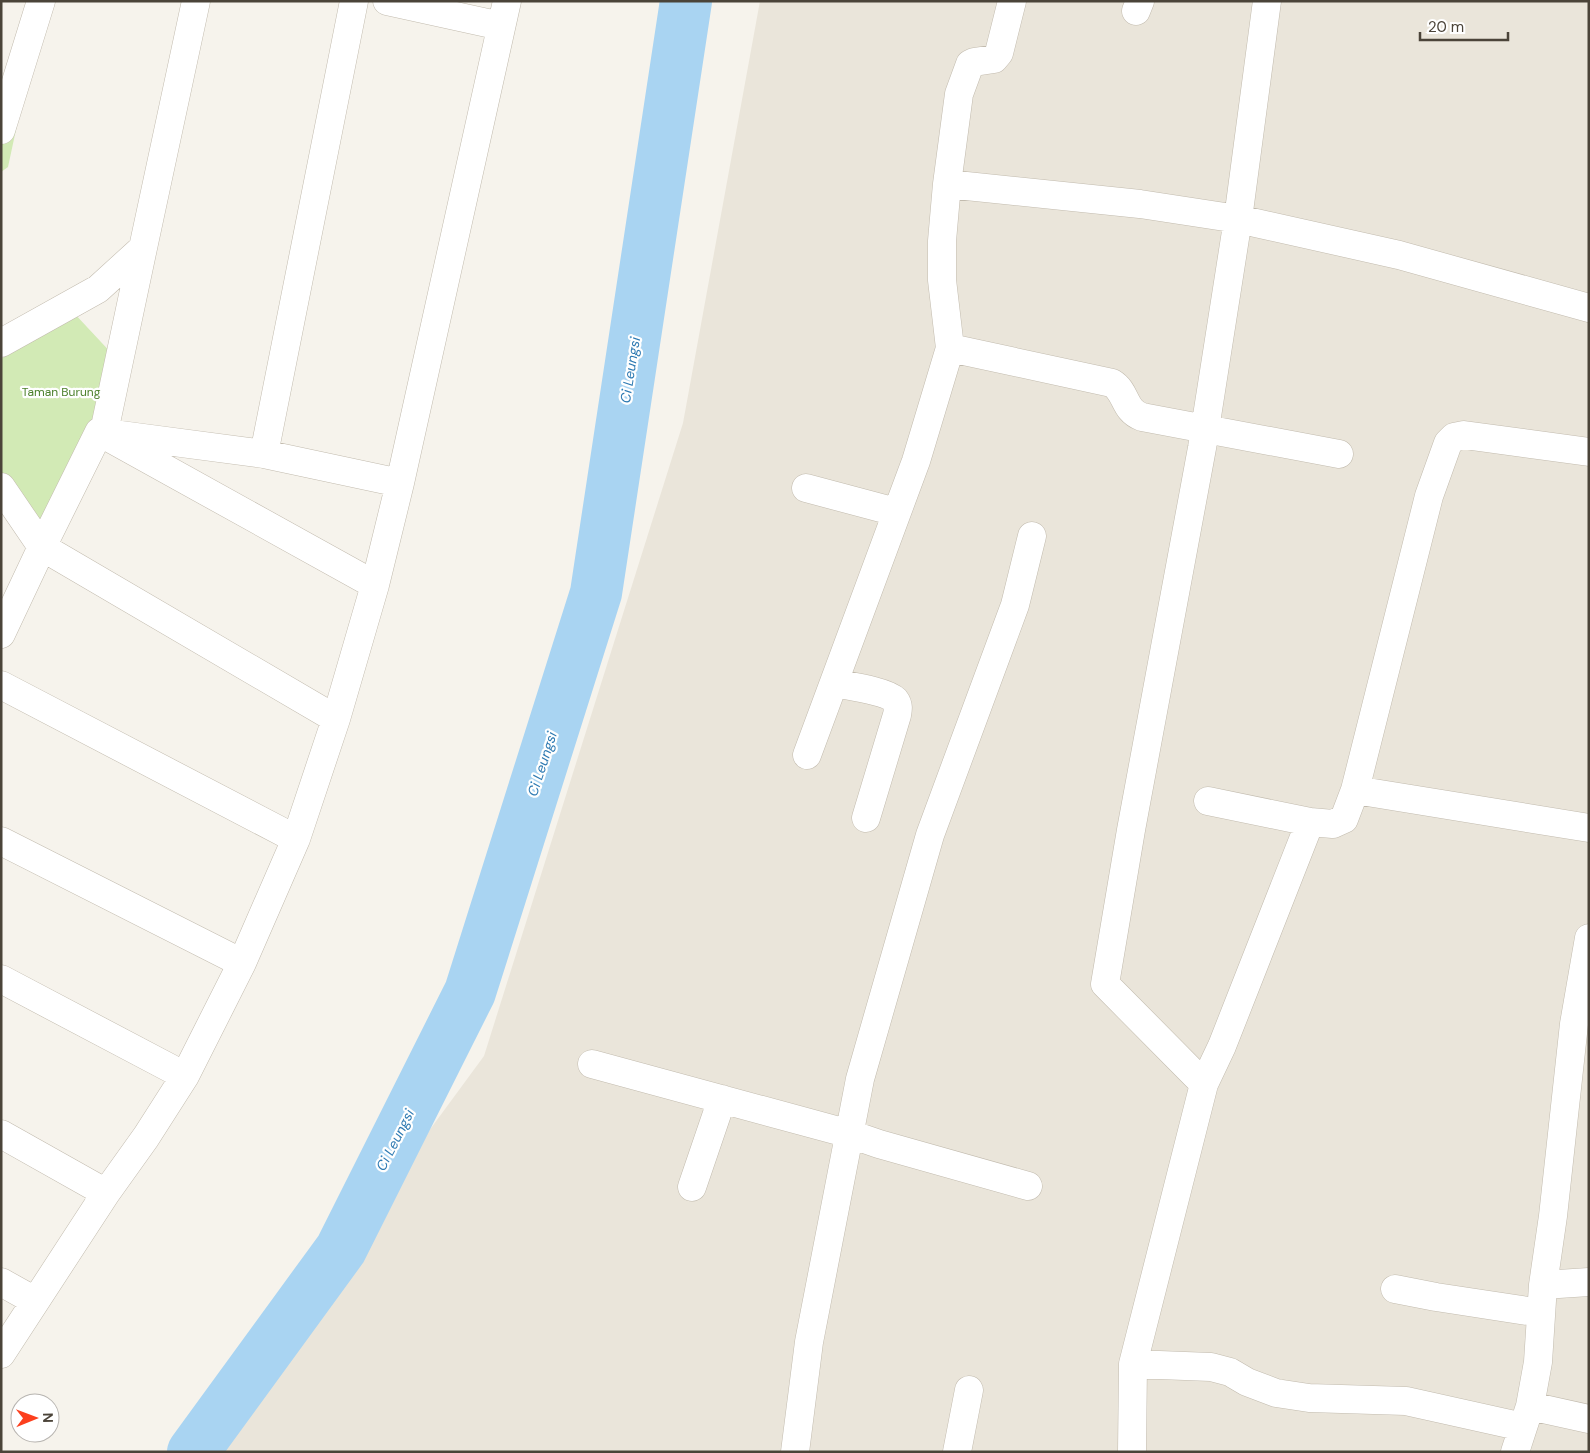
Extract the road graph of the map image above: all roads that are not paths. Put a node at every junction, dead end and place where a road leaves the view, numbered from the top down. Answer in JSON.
{"nodes":[{"id":1,"x":41,"y":1,"type":"edge"},
{"id":2,"x":196,"y":1,"type":"edge"},
{"id":3,"x":354,"y":1,"type":"edge"},
{"id":4,"x":387,"y":1,"type":"edge"},
{"id":5,"x":1012,"y":1,"type":"edge"},
{"id":6,"x":1268,"y":1,"type":"edge"},
{"id":7,"x":504,"y":14,"type":"edge"},
{"id":8,"x":1,"y":130,"type":"edge"},
{"id":9,"x":947,"y":184,"type":"junction"},
{"id":10,"x":1238,"y":219,"type":"junction"},
{"id":11,"x":143,"y":248,"type":"junction"},
{"id":12,"x":1589,"y":308,"type":"edge"},
{"id":13,"x":1,"y":342,"type":"edge"},
{"id":14,"x":950,"y":348,"type":"junction"},
{"id":15,"x":1205,"y":429,"type":"junction"},
{"id":16,"x":102,"y":432,"type":"junction"},
{"id":17,"x":1589,"y":452,"type":"edge"},
{"id":18,"x":264,"y":454,"type":"junction"},
{"id":19,"x":1338,"y":454,"type":"dead end"},
{"id":20,"x":400,"y":483,"type":"junction"},
{"id":21,"x":1,"y":487,"type":"edge"},
{"id":22,"x":806,"y":488,"type":"dead end"},
{"id":23,"x":896,"y":512,"type":"junction"},
{"id":24,"x":1032,"y":536,"type":"dead end"},
{"id":25,"x":42,"y":547,"type":"junction"},
{"id":26,"x":375,"y":585,"type":"junction"},
{"id":27,"x":1,"y":634,"type":"edge"},
{"id":28,"x":834,"y":683,"type":"junction"},
{"id":29,"x":1,"y":685,"type":"edge"},
{"id":30,"x":336,"y":719,"type":"junction"},
{"id":31,"x":807,"y":755,"type":"dead end"},
{"id":32,"x":1355,"y":790,"type":"junction"},
{"id":33,"x":1208,"y":801,"type":"dead end"},
{"id":34,"x":866,"y":818,"type":"dead end"},
{"id":35,"x":1310,"y":822,"type":"junction"},
{"id":36,"x":1589,"y":828,"type":"edge"},
{"id":37,"x":296,"y":839,"type":"junction"},
{"id":38,"x":1,"y":841,"type":"edge"},
{"id":39,"x":1589,"y":938,"type":"edge"},
{"id":40,"x":242,"y":963,"type":"junction"},
{"id":41,"x":1,"y":979,"type":"edge"},
{"id":42,"x":592,"y":1064,"type":"dead end"},
{"id":43,"x":184,"y":1076,"type":"junction"},
{"id":44,"x":1204,"y":1084,"type":"junction"},
{"id":45,"x":722,"y":1099,"type":"junction"},
{"id":46,"x":1,"y":1134,"type":"edge"},
{"id":47,"x":850,"y":1134,"type":"junction"},
{"id":48,"x":1028,"y":1186,"type":"dead end"},
{"id":49,"x":692,"y":1187,"type":"dead end"},
{"id":50,"x":106,"y":1193,"type":"junction"},
{"id":51,"x":1,"y":1282,"type":"edge"},
{"id":52,"x":1589,"y":1282,"type":"edge"},
{"id":53,"x":1543,"y":1285,"type":"junction"},
{"id":54,"x":1395,"y":1289,"type":"dead end"},
{"id":55,"x":35,"y":1301,"type":"junction"},
{"id":56,"x":1541,"y":1313,"type":"junction"},
{"id":57,"x":1,"y":1354,"type":"edge"},
{"id":58,"x":1133,"y":1364,"type":"junction"},
{"id":59,"x":969,"y":1390,"type":"dead end"},
{"id":60,"x":1589,"y":1419,"type":"edge"},
{"id":61,"x":1522,"y":1428,"type":"edge"},
{"id":62,"x":796,"y":1452,"type":"edge"},
{"id":63,"x":957,"y":1452,"type":"edge"},
{"id":64,"x":1132,"y":1452,"type":"edge"}],
"edges":[{"from":1,"to":8,"type":"street"},
{"from":2,"to":11,"type":"street"},
{"from":3,"to":18,"type":"street"},
{"from":4,"to":7,"type":"street"},
{"from":5,"to":9,"type":"street"},
{"from":6,"to":10,"type":"street"},
{"from":7,"to":20,"type":"street"},
{"from":9,"to":10,"type":"street"},
{"from":9,"to":14,"type":"street"},
{"from":10,"to":12,"type":"street"},
{"from":10,"to":15,"type":"street"},
{"from":11,"to":13,"type":"street"},
{"from":11,"to":16,"type":"street"},
{"from":14,"to":15,"type":"street"},
{"from":14,"to":23,"type":"street"},
{"from":15,"to":19,"type":"street"},
{"from":15,"to":44,"type":"street"},
{"from":16,"to":18,"type":"street"},
{"from":16,"to":25,"type":"street"},
{"from":16,"to":26,"type":"street"},
{"from":17,"to":32,"type":"street"},
{"from":18,"to":20,"type":"street"},
{"from":20,"to":26,"type":"street"},
{"from":21,"to":25,"type":"street"},
{"from":22,"to":23,"type":"street"},
{"from":23,"to":28,"type":"street"},
{"from":24,"to":47,"type":"street"},
{"from":25,"to":27,"type":"street"},
{"from":25,"to":30,"type":"street"},
{"from":26,"to":30,"type":"street"},
{"from":28,"to":31,"type":"street"},
{"from":28,"to":34,"type":"street"},
{"from":29,"to":37,"type":"street"},
{"from":30,"to":37,"type":"street"},
{"from":32,"to":35,"type":"street"},
{"from":32,"to":36,"type":"street"},
{"from":33,"to":35,"type":"street"},
{"from":35,"to":44,"type":"street"},
{"from":37,"to":40,"type":"street"},
{"from":38,"to":40,"type":"street"},
{"from":39,"to":53,"type":"street"},
{"from":40,"to":43,"type":"street"},
{"from":41,"to":43,"type":"street"},
{"from":42,"to":45,"type":"street"},
{"from":43,"to":50,"type":"street"},
{"from":44,"to":58,"type":"street"},
{"from":45,"to":47,"type":"street"},
{"from":45,"to":49,"type":"street"},
{"from":46,"to":50,"type":"street"},
{"from":47,"to":48,"type":"street"},
{"from":47,"to":62,"type":"street"},
{"from":50,"to":55,"type":"street"},
{"from":51,"to":55,"type":"street"},
{"from":52,"to":53,"type":"street"},
{"from":53,"to":56,"type":"street"},
{"from":54,"to":56,"type":"street"},
{"from":55,"to":57,"type":"street"},
{"from":56,"to":61,"type":"street"},
{"from":58,"to":61,"type":"street"},
{"from":58,"to":64,"type":"street"},
{"from":59,"to":63,"type":"street"},
{"from":60,"to":61,"type":"street"}]}
